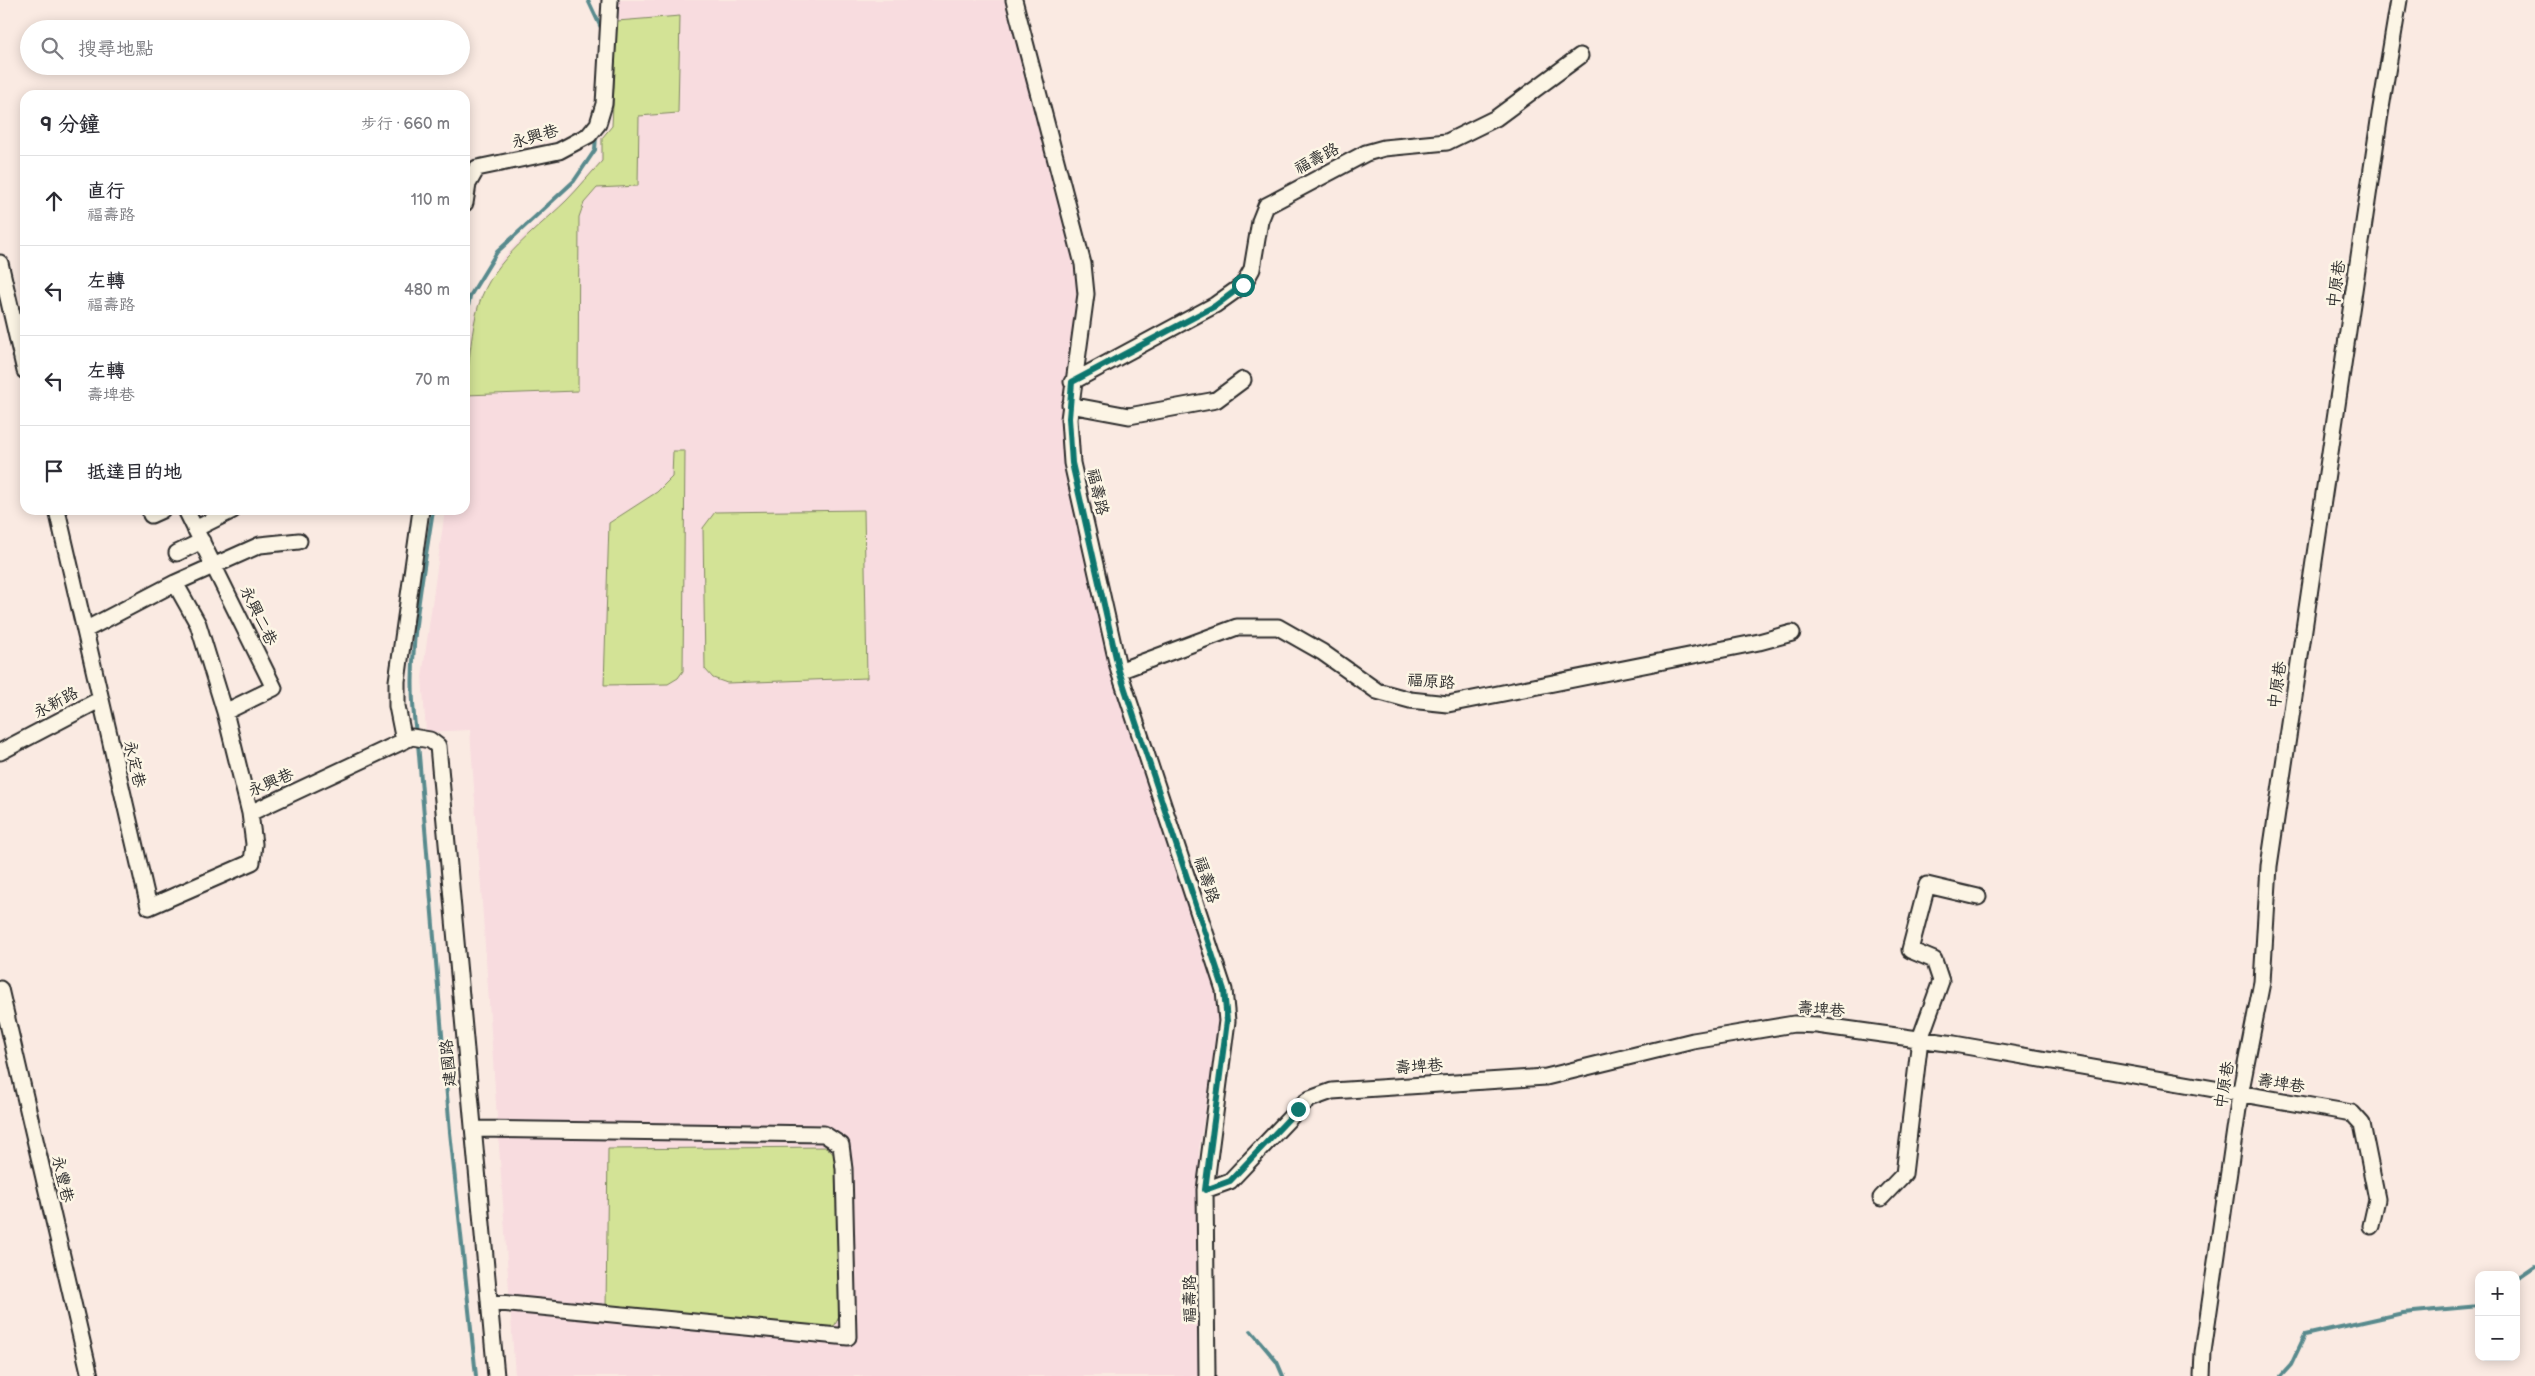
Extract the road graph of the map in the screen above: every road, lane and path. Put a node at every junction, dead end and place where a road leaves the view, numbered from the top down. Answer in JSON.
{"nodes":[{"id":1,"x":610,"y":0,"type":"edge"},
{"id":2,"x":1014,"y":0,"type":"edge"},
{"id":3,"x":2400,"y":0,"type":"edge"},
{"id":4,"x":1580,"y":56,"type":"dead end"},
{"id":5,"x":470,"y":180,"type":"edge"},
{"id":6,"x":0,"y":263,"type":"edge"},
{"id":7,"x":20,"y":349,"type":"edge"},
{"id":8,"x":1243,"y":380,"type":"dead end"},
{"id":9,"x":1072,"y":382,"type":"junction"},
{"id":10,"x":1070,"y":405,"type":"junction"},
{"id":11,"x":58,"y":515,"type":"edge"},
{"id":12,"x":188,"y":515,"type":"edge"},
{"id":13,"x":226,"y":515,"type":"edge"},
{"id":14,"x":420,"y":515,"type":"edge"},
{"id":15,"x":198,"y":535,"type":"junction"},
{"id":16,"x":299,"y":541,"type":"dead end"},
{"id":17,"x":177,"y":553,"type":"dead end"},
{"id":18,"x":214,"y":565,"type":"junction"},
{"id":19,"x":176,"y":583,"type":"junction"},
{"id":20,"x":85,"y":630,"type":"junction"},
{"id":21,"x":1792,"y":633,"type":"dead end"},
{"id":22,"x":1119,"y":671,"type":"junction"},
{"id":23,"x":101,"y":699,"type":"junction"},
{"id":24,"x":225,"y":712,"type":"junction"},
{"id":25,"x":413,"y":739,"type":"junction"},
{"id":26,"x":0,"y":752,"type":"edge"},
{"id":27,"x":250,"y":813,"type":"junction"},
{"id":28,"x":1978,"y":896,"type":"dead end"},
{"id":29,"x":0,"y":989,"type":"edge"},
{"id":30,"x":1920,"y":1039,"type":"junction"},
{"id":31,"x":2240,"y":1095,"type":"junction"},
{"id":32,"x":473,"y":1129,"type":"junction"},
{"id":33,"x":1205,"y":1190,"type":"junction"},
{"id":34,"x":1881,"y":1198,"type":"dead end"},
{"id":35,"x":2371,"y":1226,"type":"dead end"},
{"id":36,"x":490,"y":1302,"type":"junction"},
{"id":37,"x":90,"y":1376,"type":"edge"},
{"id":38,"x":496,"y":1376,"type":"edge"},
{"id":39,"x":1207,"y":1376,"type":"edge"},
{"id":40,"x":2202,"y":1376,"type":"edge"}],
"edges":[{"from":1,"to":5,"type":"street","name":"永興巷"},
{"from":2,"to":9,"type":"street","name":"福壽路"},
{"from":3,"to":31,"type":"street","name":"中原巷"},
{"from":4,"to":9,"type":"street","name":"福壽路"},
{"from":6,"to":7,"type":"street"},
{"from":8,"to":10,"type":"street"},
{"from":9,"to":10,"type":"street","name":"福壽路"},
{"from":10,"to":22,"type":"street","name":"福壽路"},
{"from":11,"to":20,"type":"street","name":"永定巷"},
{"from":12,"to":15,"type":"street","name":"永興二巷"},
{"from":13,"to":15,"type":"street"},
{"from":14,"to":25,"type":"street"},
{"from":15,"to":17,"type":"street"},
{"from":15,"to":18,"type":"street","name":"永興二巷"},
{"from":16,"to":18,"type":"street"},
{"from":18,"to":19,"type":"street"},
{"from":18,"to":24,"type":"street","name":"永興二巷"},
{"from":19,"to":20,"type":"street"},
{"from":19,"to":24,"type":"street","name":"永興巷"},
{"from":20,"to":23,"type":"street","name":"永定巷"},
{"from":21,"to":22,"type":"street","name":"福原路"},
{"from":22,"to":33,"type":"street","name":"福壽路"},
{"from":23,"to":26,"type":"street","name":"永新路"},
{"from":23,"to":27,"type":"street","name":"永定巷"},
{"from":24,"to":27,"type":"street","name":"永興巷"},
{"from":25,"to":27,"type":"street","name":"永興巷"},
{"from":25,"to":32,"type":"street","name":"建國路"},
{"from":28,"to":30,"type":"street"},
{"from":29,"to":37,"type":"street","name":"永豐巷"},
{"from":30,"to":31,"type":"street","name":"壽埤巷"},
{"from":30,"to":33,"type":"street","name":"壽埤巷"},
{"from":30,"to":34,"type":"street"},
{"from":31,"to":35,"type":"street","name":"壽埤巷"},
{"from":31,"to":40,"type":"street","name":"中原巷"},
{"from":32,"to":36,"type":"street","name":"建國路"},
{"from":32,"to":36,"type":"street"},
{"from":33,"to":39,"type":"street","name":"福壽路"},
{"from":36,"to":38,"type":"street","name":"建國路"}]}
